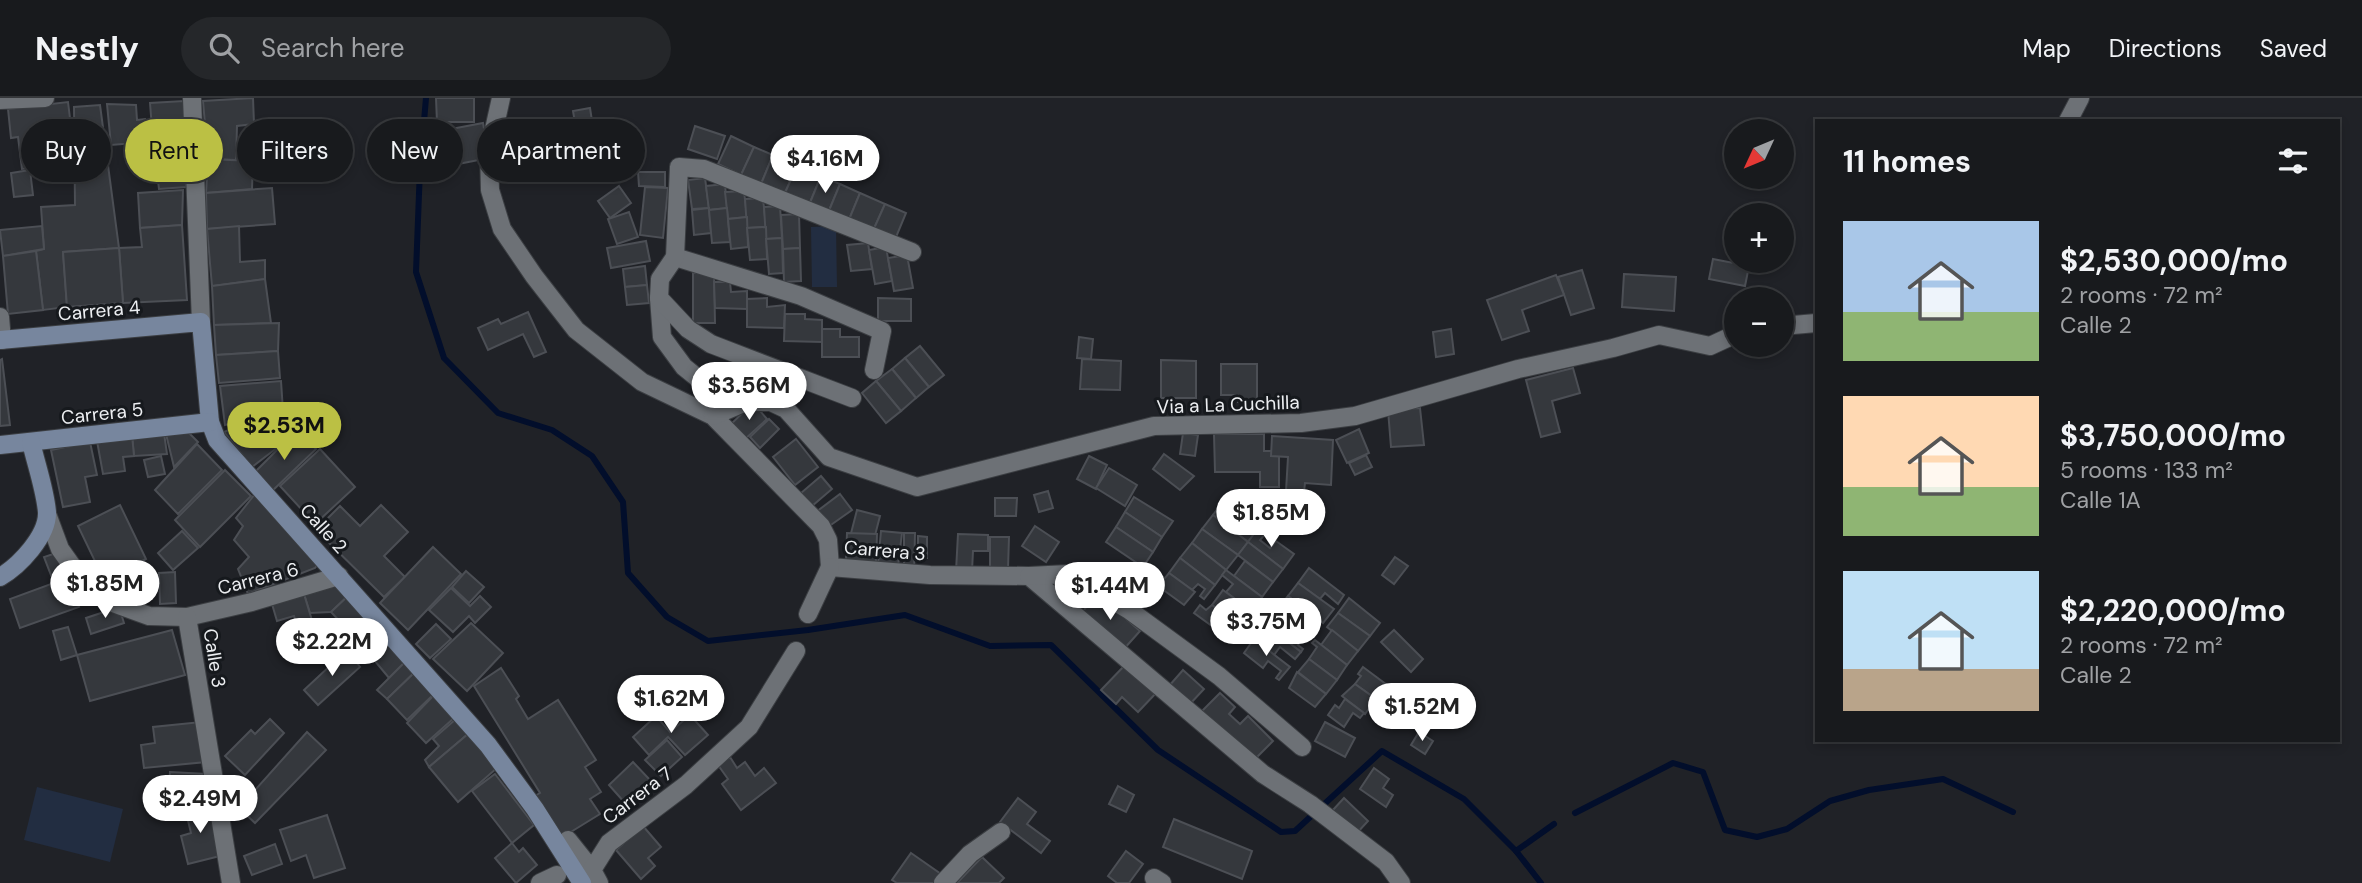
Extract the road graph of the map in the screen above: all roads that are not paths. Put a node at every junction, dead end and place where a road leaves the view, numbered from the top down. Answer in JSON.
{"nodes":[{"id":1,"x":45,"y":98,"type":"edge"},
{"id":2,"x":192,"y":98,"type":"edge"},
{"id":3,"x":501,"y":98,"type":"edge"},
{"id":4,"x":2080,"y":98,"type":"edge"},
{"id":5,"x":0,"y":100,"type":"edge"},
{"id":6,"x":2069,"y":119,"type":"edge"},
{"id":7,"x":912,"y":252,"type":"dead end"},
{"id":8,"x":675,"y":257,"type":"junction"},
{"id":9,"x":659,"y":298,"type":"junction"},
{"id":10,"x":0,"y":317,"type":"edge"},
{"id":11,"x":201,"y":322,"type":"junction"},
{"id":12,"x":1815,"y":323,"type":"edge"},
{"id":13,"x":1794,"y":325,"type":"edge"},
{"id":14,"x":1,"y":340,"type":"edge"},
{"id":15,"x":1724,"y":340,"type":"edge"},
{"id":16,"x":874,"y":370,"type":"dead end"},
{"id":17,"x":852,"y":398,"type":"dead end"},
{"id":18,"x":746,"y":402,"type":"junction"},
{"id":19,"x":713,"y":416,"type":"junction"},
{"id":20,"x":209,"y":422,"type":"junction"},
{"id":21,"x":30,"y":442,"type":"junction"},
{"id":22,"x":0,"y":445,"type":"edge"},
{"id":23,"x":47,"y":514,"type":"junction"},
{"id":24,"x":830,"y":567,"type":"junction"},
{"id":25,"x":339,"y":576,"type":"junction"},
{"id":26,"x":1029,"y":576,"type":"junction"},
{"id":27,"x":0,"y":577,"type":"edge"},
{"id":28,"x":808,"y":614,"type":"dead end"},
{"id":29,"x":187,"y":617,"type":"junction"},
{"id":30,"x":796,"y":651,"type":"dead end"},
{"id":31,"x":1302,"y":747,"type":"dead end"},
{"id":32,"x":1001,"y":832,"type":"dead end"},
{"id":33,"x":568,"y":840,"type":"dead end"},
{"id":34,"x":591,"y":879,"type":"edge"},
{"id":35,"x":231,"y":883,"type":"edge"},
{"id":36,"x":943,"y":883,"type":"edge"},
{"id":37,"x":1401,"y":883,"type":"edge"}],
"edges":[{"from":1,"to":5,"type":"street"},
{"from":2,"to":11,"type":"street","name":"Calle 2"},
{"from":3,"to":19,"type":"street","name":"Carrera 3"},
{"from":4,"to":6,"type":"street"},
{"from":7,"to":8,"type":"street"},
{"from":8,"to":9,"type":"street"},
{"from":8,"to":16,"type":"street"},
{"from":9,"to":17,"type":"street"},
{"from":9,"to":18,"type":"street"},
{"from":10,"to":14,"type":"street"},
{"from":11,"to":14,"type":"main road","name":"Carrera 4"},
{"from":11,"to":20,"type":"main road","name":"Calle 2"},
{"from":12,"to":13,"type":"street"},
{"from":15,"to":18,"type":"street","name":"Via a La Cuchilla"},
{"from":18,"to":19,"type":"street"},
{"from":19,"to":24,"type":"street","name":"Carrera 3"},
{"from":20,"to":21,"type":"main road","name":"Carrera 5"},
{"from":20,"to":25,"type":"main road","name":"Calle 2"},
{"from":21,"to":22,"type":"main road","name":"Carrera 5"},
{"from":21,"to":23,"type":"main road","name":"Calle 3"},
{"from":23,"to":27,"type":"main road"},
{"from":23,"to":29,"type":"street","name":"Calle 3"},
{"from":24,"to":26,"type":"street","name":"Carrera 3"},
{"from":24,"to":28,"type":"street"},
{"from":25,"to":29,"type":"street","name":"Carrera 6"},
{"from":25,"to":34,"type":"main road","name":"Calle 2"},
{"from":26,"to":31,"type":"street","name":"Carrera 3"},
{"from":26,"to":37,"type":"street"},
{"from":29,"to":35,"type":"street","name":"Calle 3"},
{"from":30,"to":34,"type":"street","name":"Carrera 7"},
{"from":32,"to":36,"type":"street"},
{"from":33,"to":34,"type":"street"}]}
